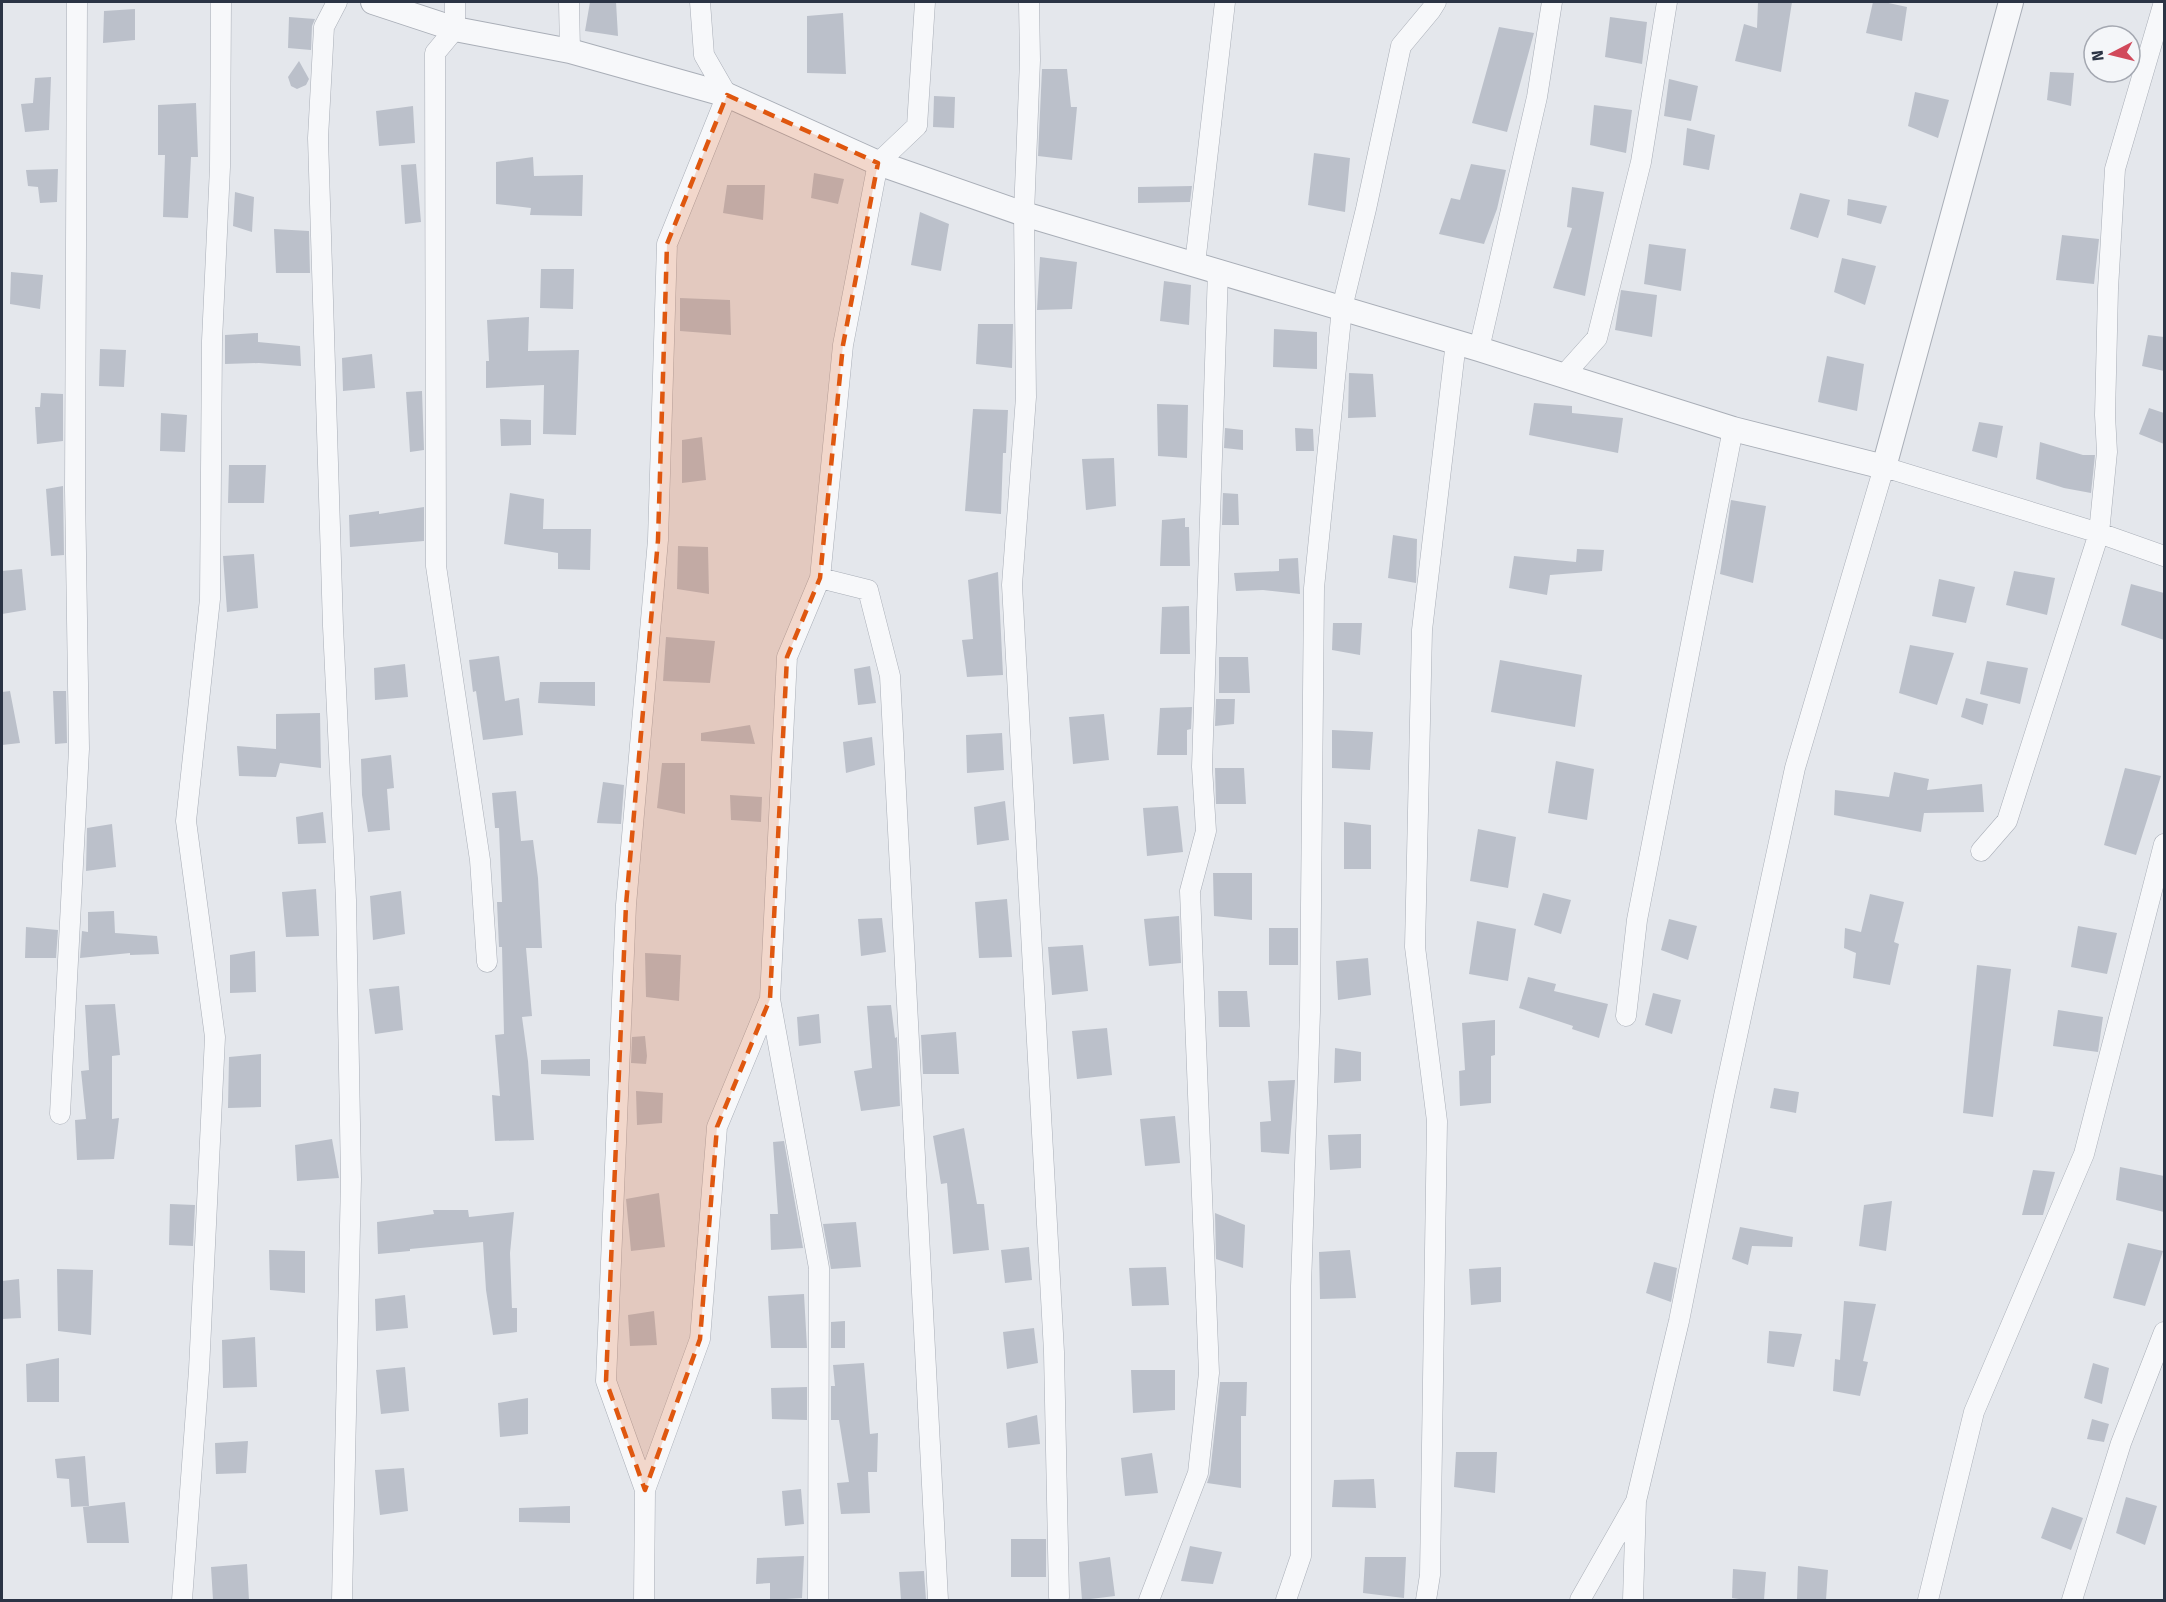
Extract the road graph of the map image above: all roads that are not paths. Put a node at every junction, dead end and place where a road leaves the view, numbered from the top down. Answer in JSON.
{"nodes":[{"id":1,"x":77,"y":2,"type":"edge"},
{"id":2,"x":221,"y":2,"type":"edge"},
{"id":3,"x":337,"y":2,"type":"edge"},
{"id":4,"x":373,"y":2,"type":"edge"},
{"id":5,"x":455,"y":2,"type":"edge"},
{"id":6,"x":569,"y":2,"type":"edge"},
{"id":7,"x":700,"y":2,"type":"edge"},
{"id":8,"x":925,"y":2,"type":"edge"},
{"id":9,"x":1029,"y":2,"type":"edge"},
{"id":10,"x":1225,"y":2,"type":"edge"},
{"id":11,"x":1436,"y":2,"type":"edge"},
{"id":12,"x":1552,"y":2,"type":"edge"},
{"id":13,"x":1667,"y":2,"type":"edge"},
{"id":14,"x":2011,"y":2,"type":"edge"},
{"id":15,"x":2164,"y":2,"type":"edge"},
{"id":16,"x":455,"y":29,"type":"junction"},
{"id":17,"x":570,"y":51,"type":"junction"},
{"id":18,"x":727,"y":95,"type":"junction"},
{"id":19,"x":878,"y":163,"type":"junction"},
{"id":20,"x":1024,"y":214,"type":"junction"},
{"id":21,"x":1195,"y":264,"type":"junction"},
{"id":22,"x":1218,"y":270,"type":"junction"},
{"id":23,"x":1341,"y":308,"type":"junction"},
{"id":24,"x":1456,"y":342,"type":"junction"},
{"id":25,"x":1479,"y":349,"type":"junction"},
{"id":26,"x":1564,"y":375,"type":"junction"},
{"id":27,"x":1733,"y":429,"type":"junction"},
{"id":28,"x":1884,"y":467,"type":"junction"},
{"id":29,"x":2098,"y":533,"type":"junction"},
{"id":30,"x":2164,"y":556,"type":"edge"},
{"id":31,"x":820,"y":578,"type":"junction"},
{"id":32,"x":2164,"y":844,"type":"edge"},
{"id":33,"x":1981,"y":851,"type":"dead end"},
{"id":34,"x":487,"y":962,"type":"dead end"},
{"id":35,"x":770,"y":999,"type":"junction"},
{"id":36,"x":1626,"y":1016,"type":"dead end"},
{"id":37,"x":60,"y":1114,"type":"dead end"},
{"id":38,"x":2164,"y":1332,"type":"edge"},
{"id":39,"x":645,"y":1490,"type":"junction"},
{"id":40,"x":1636,"y":1501,"type":"junction"},
{"id":41,"x":1059,"y":1597,"type":"dead end"},
{"id":42,"x":182,"y":1600,"type":"edge"},
{"id":43,"x":342,"y":1600,"type":"edge"},
{"id":44,"x":644,"y":1600,"type":"edge"},
{"id":45,"x":818,"y":1600,"type":"edge"},
{"id":46,"x":938,"y":1600,"type":"edge"},
{"id":47,"x":1149,"y":1600,"type":"edge"},
{"id":48,"x":1286,"y":1600,"type":"edge"},
{"id":49,"x":1426,"y":1600,"type":"edge"},
{"id":50,"x":1580,"y":1600,"type":"edge"},
{"id":51,"x":1633,"y":1600,"type":"edge"},
{"id":52,"x":1928,"y":1600,"type":"edge"},
{"id":53,"x":2072,"y":1600,"type":"edge"}],
"edges":[{"from":1,"to":37,"type":"street"},
{"from":2,"to":42,"type":"street"},
{"from":3,"to":43,"type":"street"},
{"from":4,"to":16,"type":"street"},
{"from":5,"to":16,"type":"street"},
{"from":6,"to":17,"type":"street"},
{"from":7,"to":18,"type":"street"},
{"from":8,"to":19,"type":"street"},
{"from":9,"to":20,"type":"street"},
{"from":10,"to":21,"type":"street"},
{"from":11,"to":23,"type":"street"},
{"from":12,"to":25,"type":"street"},
{"from":13,"to":26,"type":"street"},
{"from":14,"to":28,"type":"street"},
{"from":15,"to":29,"type":"street"},
{"from":16,"to":17,"type":"street"},
{"from":16,"to":34,"type":"street"},
{"from":17,"to":18,"type":"street"},
{"from":18,"to":19,"type":"street"},
{"from":18,"to":39,"type":"street"},
{"from":19,"to":20,"type":"street"},
{"from":19,"to":31,"type":"street"},
{"from":20,"to":21,"type":"street"},
{"from":20,"to":41,"type":"street"},
{"from":21,"to":22,"type":"street"},
{"from":22,"to":23,"type":"street"},
{"from":22,"to":47,"type":"street"},
{"from":23,"to":24,"type":"street"},
{"from":23,"to":48,"type":"street"},
{"from":24,"to":25,"type":"street"},
{"from":24,"to":49,"type":"street"},
{"from":25,"to":26,"type":"street"},
{"from":26,"to":27,"type":"street"},
{"from":27,"to":28,"type":"street"},
{"from":27,"to":36,"type":"street"},
{"from":28,"to":29,"type":"street"},
{"from":28,"to":40,"type":"street"},
{"from":29,"to":30,"type":"street"},
{"from":29,"to":33,"type":"street"},
{"from":31,"to":35,"type":"street"},
{"from":31,"to":46,"type":"street"},
{"from":32,"to":52,"type":"street"},
{"from":35,"to":39,"type":"street"},
{"from":35,"to":45,"type":"street"},
{"from":38,"to":53,"type":"street"},
{"from":39,"to":44,"type":"street"},
{"from":40,"to":50,"type":"street"},
{"from":40,"to":51,"type":"street"}]}
